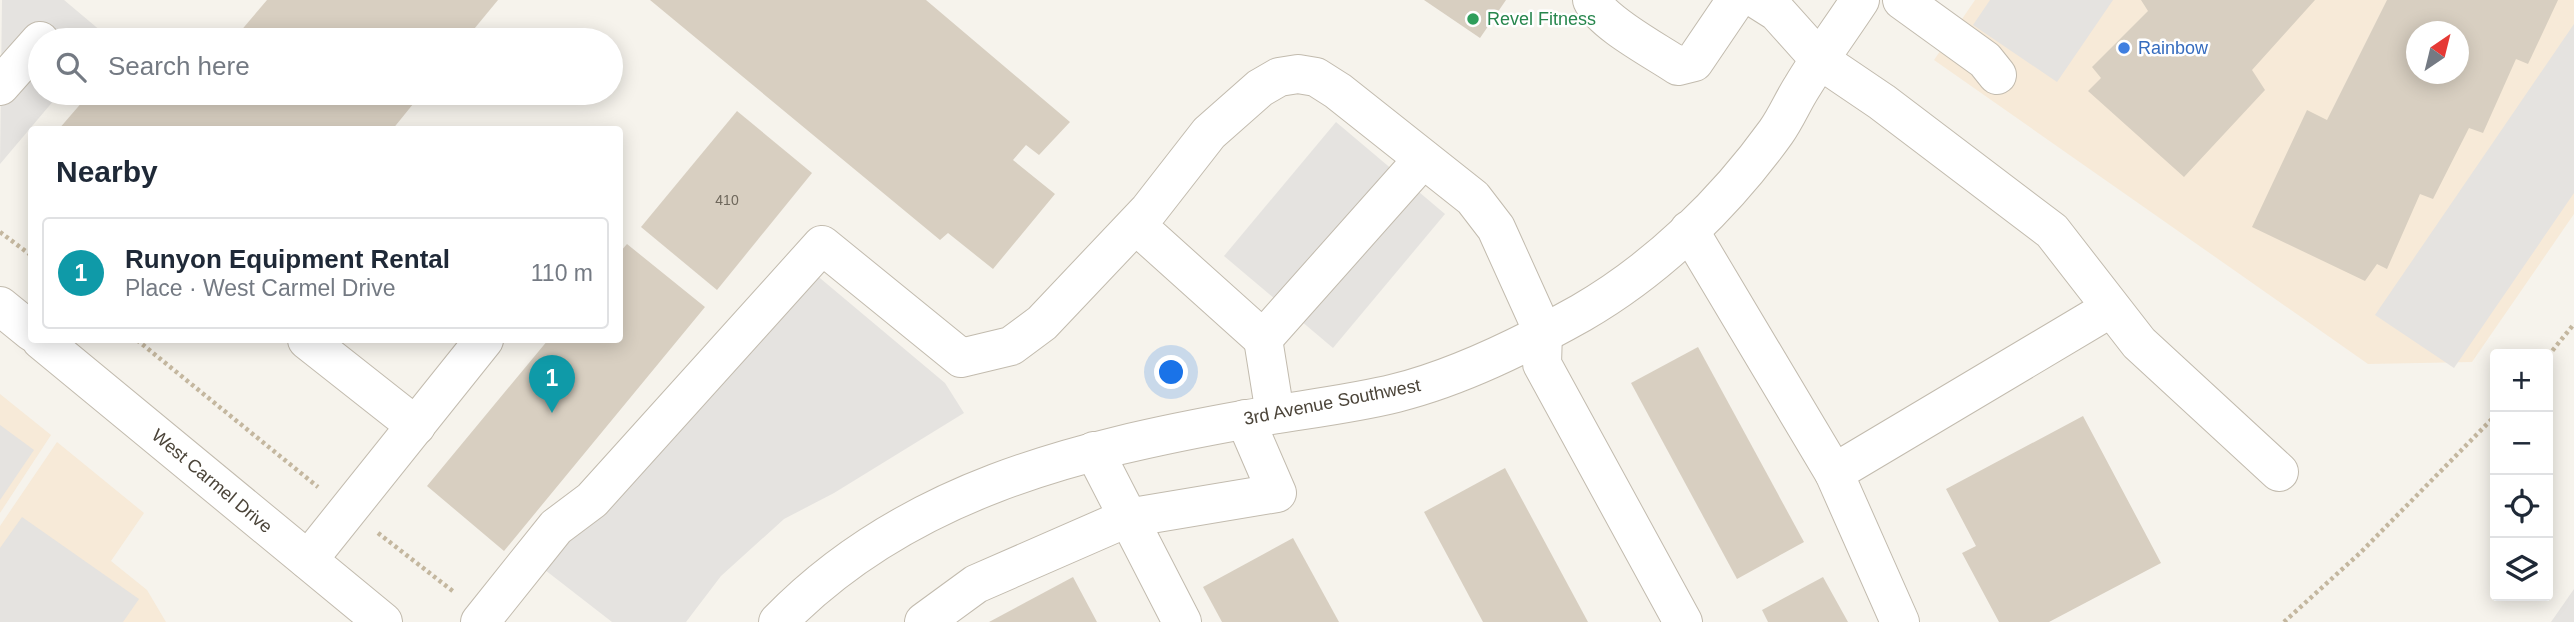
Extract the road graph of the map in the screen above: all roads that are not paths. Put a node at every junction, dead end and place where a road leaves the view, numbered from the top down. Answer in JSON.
{"nodes":[{"id":1,"x":1592,"y":0,"type":"edge"},
{"id":2,"x":1736,"y":0,"type":"edge"},
{"id":3,"x":1758,"y":0,"type":"edge"},
{"id":4,"x":1860,"y":0,"type":"edge"},
{"id":5,"x":1902,"y":0,"type":"edge"},
{"id":6,"x":28,"y":55,"type":"edge"},
{"id":7,"x":1820,"y":60,"type":"junction"},
{"id":8,"x":1997,"y":75,"type":"dead end"},
{"id":9,"x":0,"y":86,"type":"edge"},
{"id":10,"x":1423,"y":159,"type":"junction"},
{"id":11,"x":1136,"y":225,"type":"junction"},
{"id":12,"x":1689,"y":230,"type":"junction"},
{"id":13,"x":0,"y":306,"type":"edge"},
{"id":14,"x":2111,"y":308,"type":"junction"},
{"id":15,"x":28,"y":329,"type":"edge"},
{"id":16,"x":1543,"y":332,"type":"junction"},
{"id":17,"x":1263,"y":339,"type":"junction"},
{"id":18,"x":45,"y":343,"type":"edge"},
{"id":19,"x":311,"y":343,"type":"edge"},
{"id":20,"x":482,"y":343,"type":"edge"},
{"id":21,"x":1260,"y":417,"type":"junction"},
{"id":22,"x":416,"y":426,"type":"junction"},
{"id":23,"x":1094,"y":451,"type":"junction"},
{"id":24,"x":2279,"y":472,"type":"dead end"},
{"id":25,"x":1834,"y":473,"type":"junction"},
{"id":26,"x":1127,"y":519,"type":"junction"},
{"id":27,"x":308,"y":560,"type":"junction"},
{"id":28,"x":482,"y":620,"type":"edge"},
{"id":29,"x":383,"y":622,"type":"edge"},
{"id":30,"x":778,"y":622,"type":"edge"},
{"id":31,"x":924,"y":622,"type":"edge"},
{"id":32,"x":1182,"y":622,"type":"edge"},
{"id":33,"x":1684,"y":622,"type":"edge"},
{"id":34,"x":1900,"y":622,"type":"edge"}],
"edges":[{"from":1,"to":2,"type":"street"},
{"from":3,"to":7,"type":"street"},
{"from":4,"to":7,"type":"street","name":"3rd Avenue Southwest"},
{"from":5,"to":8,"type":"street"},
{"from":6,"to":9,"type":"street"},
{"from":7,"to":12,"type":"street","name":"3rd Avenue Southwest"},
{"from":7,"to":14,"type":"street"},
{"from":10,"to":11,"type":"street"},
{"from":10,"to":16,"type":"street"},
{"from":10,"to":17,"type":"street"},
{"from":11,"to":17,"type":"street"},
{"from":11,"to":28,"type":"street"},
{"from":12,"to":16,"type":"street","name":"3rd Avenue Southwest"},
{"from":12,"to":25,"type":"street"},
{"from":13,"to":15,"type":"street"},
{"from":14,"to":24,"type":"street"},
{"from":14,"to":25,"type":"street"},
{"from":16,"to":21,"type":"street","name":"3rd Avenue Southwest"},
{"from":16,"to":33,"type":"street"},
{"from":17,"to":21,"type":"street"},
{"from":18,"to":27,"type":"street","name":"West Carmel Drive"},
{"from":19,"to":22,"type":"street"},
{"from":20,"to":22,"type":"street"},
{"from":21,"to":23,"type":"street","name":"3rd Avenue Southwest"},
{"from":21,"to":26,"type":"street"},
{"from":22,"to":27,"type":"street"},
{"from":23,"to":26,"type":"street"},
{"from":23,"to":30,"type":"street","name":"3rd Avenue Southwest"},
{"from":25,"to":34,"type":"street"},
{"from":26,"to":31,"type":"street"},
{"from":26,"to":32,"type":"street"},
{"from":27,"to":29,"type":"street","name":"West Carmel Drive"}]}
